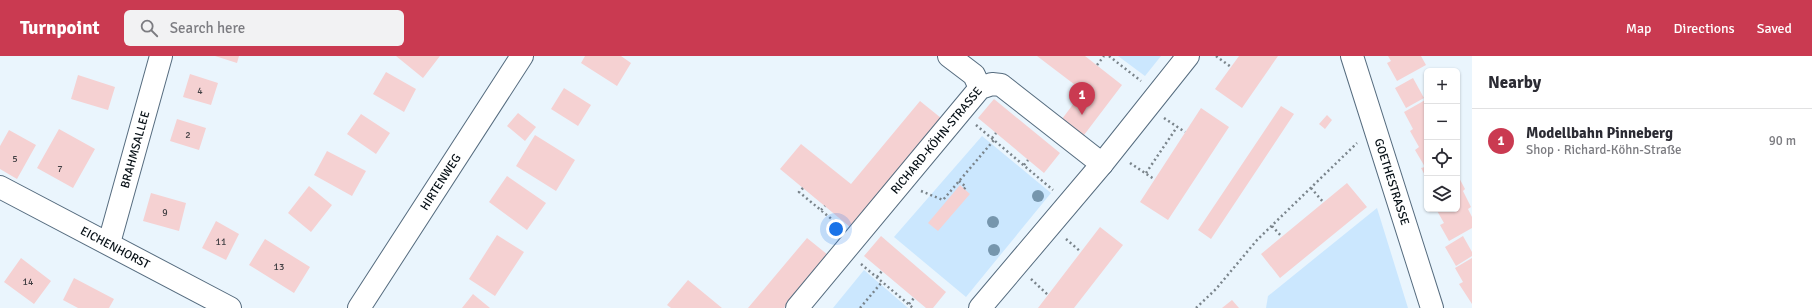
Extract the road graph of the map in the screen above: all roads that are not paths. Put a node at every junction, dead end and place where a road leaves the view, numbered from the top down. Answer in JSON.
{"nodes":[{"id":1,"x":161,"y":56,"type":"edge"},
{"id":2,"x":522,"y":56,"type":"edge"},
{"id":3,"x":949,"y":56,"type":"edge"},
{"id":4,"x":1188,"y":56,"type":"edge"},
{"id":5,"x":1352,"y":56,"type":"edge"},
{"id":6,"x":980,"y":88,"type":"junction"},
{"id":7,"x":1107,"y":158,"type":"junction"},
{"id":8,"x":0,"y":187,"type":"edge"},
{"id":9,"x":109,"y":243,"type":"junction"},
{"id":10,"x":230,"y":308,"type":"edge"},
{"id":11,"x":359,"y":308,"type":"edge"},
{"id":12,"x":797,"y":308,"type":"edge"},
{"id":13,"x":980,"y":308,"type":"edge"},
{"id":14,"x":1432,"y":308,"type":"edge"}],
"edges":[{"from":1,"to":9,"type":"street","name":"BRAHMSALLEE"},
{"from":2,"to":11,"type":"street","name":"HIRTENWEG"},
{"from":3,"to":6,"type":"street"},
{"from":4,"to":7,"type":"street"},
{"from":5,"to":14,"type":"street","name":"GOETHESTRASSE"},
{"from":6,"to":7,"type":"street","name":"RICHARD-KÖHN-STRASSE"},
{"from":6,"to":12,"type":"street","name":"RICHARD-KÖHN-STRASSE"},
{"from":7,"to":13,"type":"street"},
{"from":8,"to":9,"type":"street","name":"EICHENHORST"},
{"from":9,"to":10,"type":"street","name":"EICHENHORST"}]}
